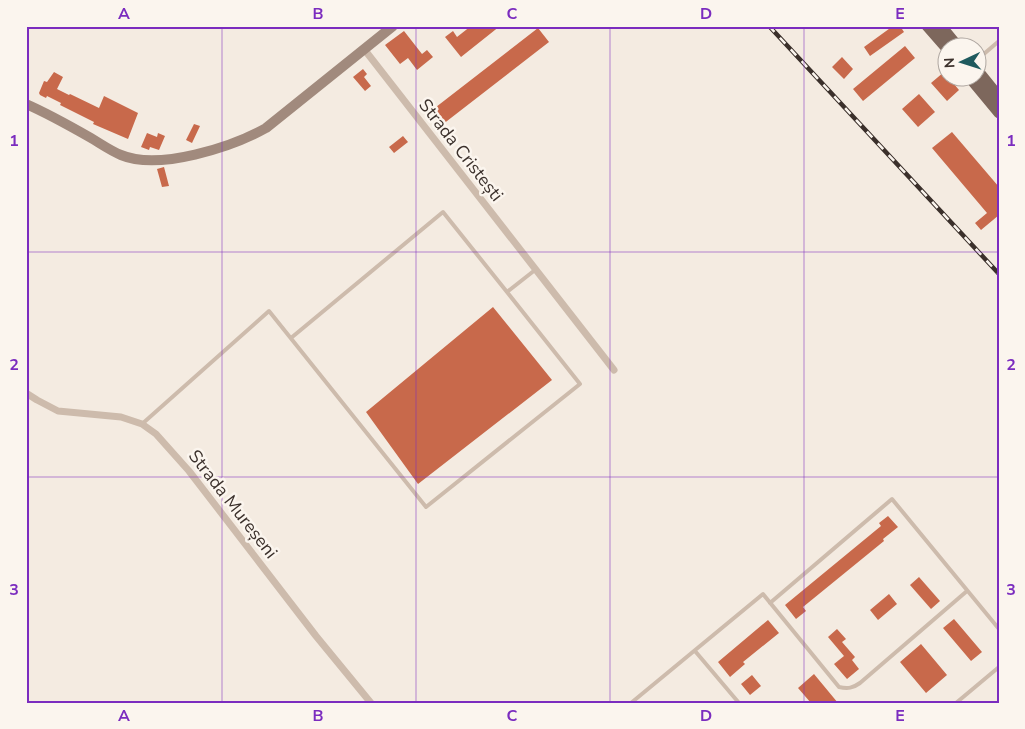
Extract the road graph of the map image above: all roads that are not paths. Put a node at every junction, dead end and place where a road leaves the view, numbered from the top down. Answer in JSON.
{"nodes":[{"id":1,"x":393,"y":26,"type":"edge"},
{"id":2,"x":927,"y":26,"type":"edge"},
{"id":3,"x":938,"y":39,"type":"edge"},
{"id":4,"x":999,"y":41,"type":"edge"},
{"id":5,"x":364,"y":49,"type":"junction"},
{"id":6,"x":988,"y":50,"type":"edge"},
{"id":7,"x":988,"y":83,"type":"edge"},
{"id":8,"x":978,"y":88,"type":"edge"},
{"id":9,"x":999,"y":97,"type":"edge"},
{"id":10,"x":26,"y":104,"type":"edge"},
{"id":11,"x":999,"y":113,"type":"edge"},
{"id":12,"x":535,"y":270,"type":"junction"},
{"id":13,"x":507,"y":292,"type":"junction"},
{"id":14,"x":291,"y":338,"type":"junction"},
{"id":15,"x":614,"y":370,"type":"dead end"},
{"id":16,"x":26,"y":392,"type":"edge"},
{"id":17,"x":142,"y":424,"type":"junction"},
{"id":18,"x":967,"y":591,"type":"junction"},
{"id":19,"x":770,"y":603,"type":"junction"},
{"id":20,"x":999,"y":629,"type":"edge"},
{"id":21,"x":695,"y":650,"type":"junction"},
{"id":22,"x":999,"y":667,"type":"edge"},
{"id":23,"x":371,"y":703,"type":"edge"},
{"id":24,"x":631,"y":703,"type":"edge"},
{"id":25,"x":739,"y":703,"type":"edge"},
{"id":26,"x":956,"y":703,"type":"edge"}],
"edges":[{"from":1,"to":5,"type":"street"},
{"from":2,"to":3,"type":"main road"},
{"from":4,"to":6,"type":"lane"},
{"from":5,"to":10,"type":"street"},
{"from":5,"to":12,"type":"street","name":"Strada Cristești"},
{"from":7,"to":9,"type":"main road"},
{"from":8,"to":11,"type":"main road"},
{"from":12,"to":13,"type":"lane"},
{"from":12,"to":15,"type":"street","name":"Strada Cristești"},
{"from":13,"to":14,"type":"lane"},
{"from":13,"to":14,"type":"lane"},
{"from":14,"to":17,"type":"lane"},
{"from":16,"to":17,"type":"street","name":"Strada Mureșeni"},
{"from":17,"to":23,"type":"street","name":"Strada Mureșeni"},
{"from":18,"to":19,"type":"lane"},
{"from":18,"to":19,"type":"lane"},
{"from":18,"to":20,"type":"lane"},
{"from":19,"to":21,"type":"lane"},
{"from":21,"to":24,"type":"lane"},
{"from":21,"to":25,"type":"lane"},
{"from":22,"to":26,"type":"lane"}]}
